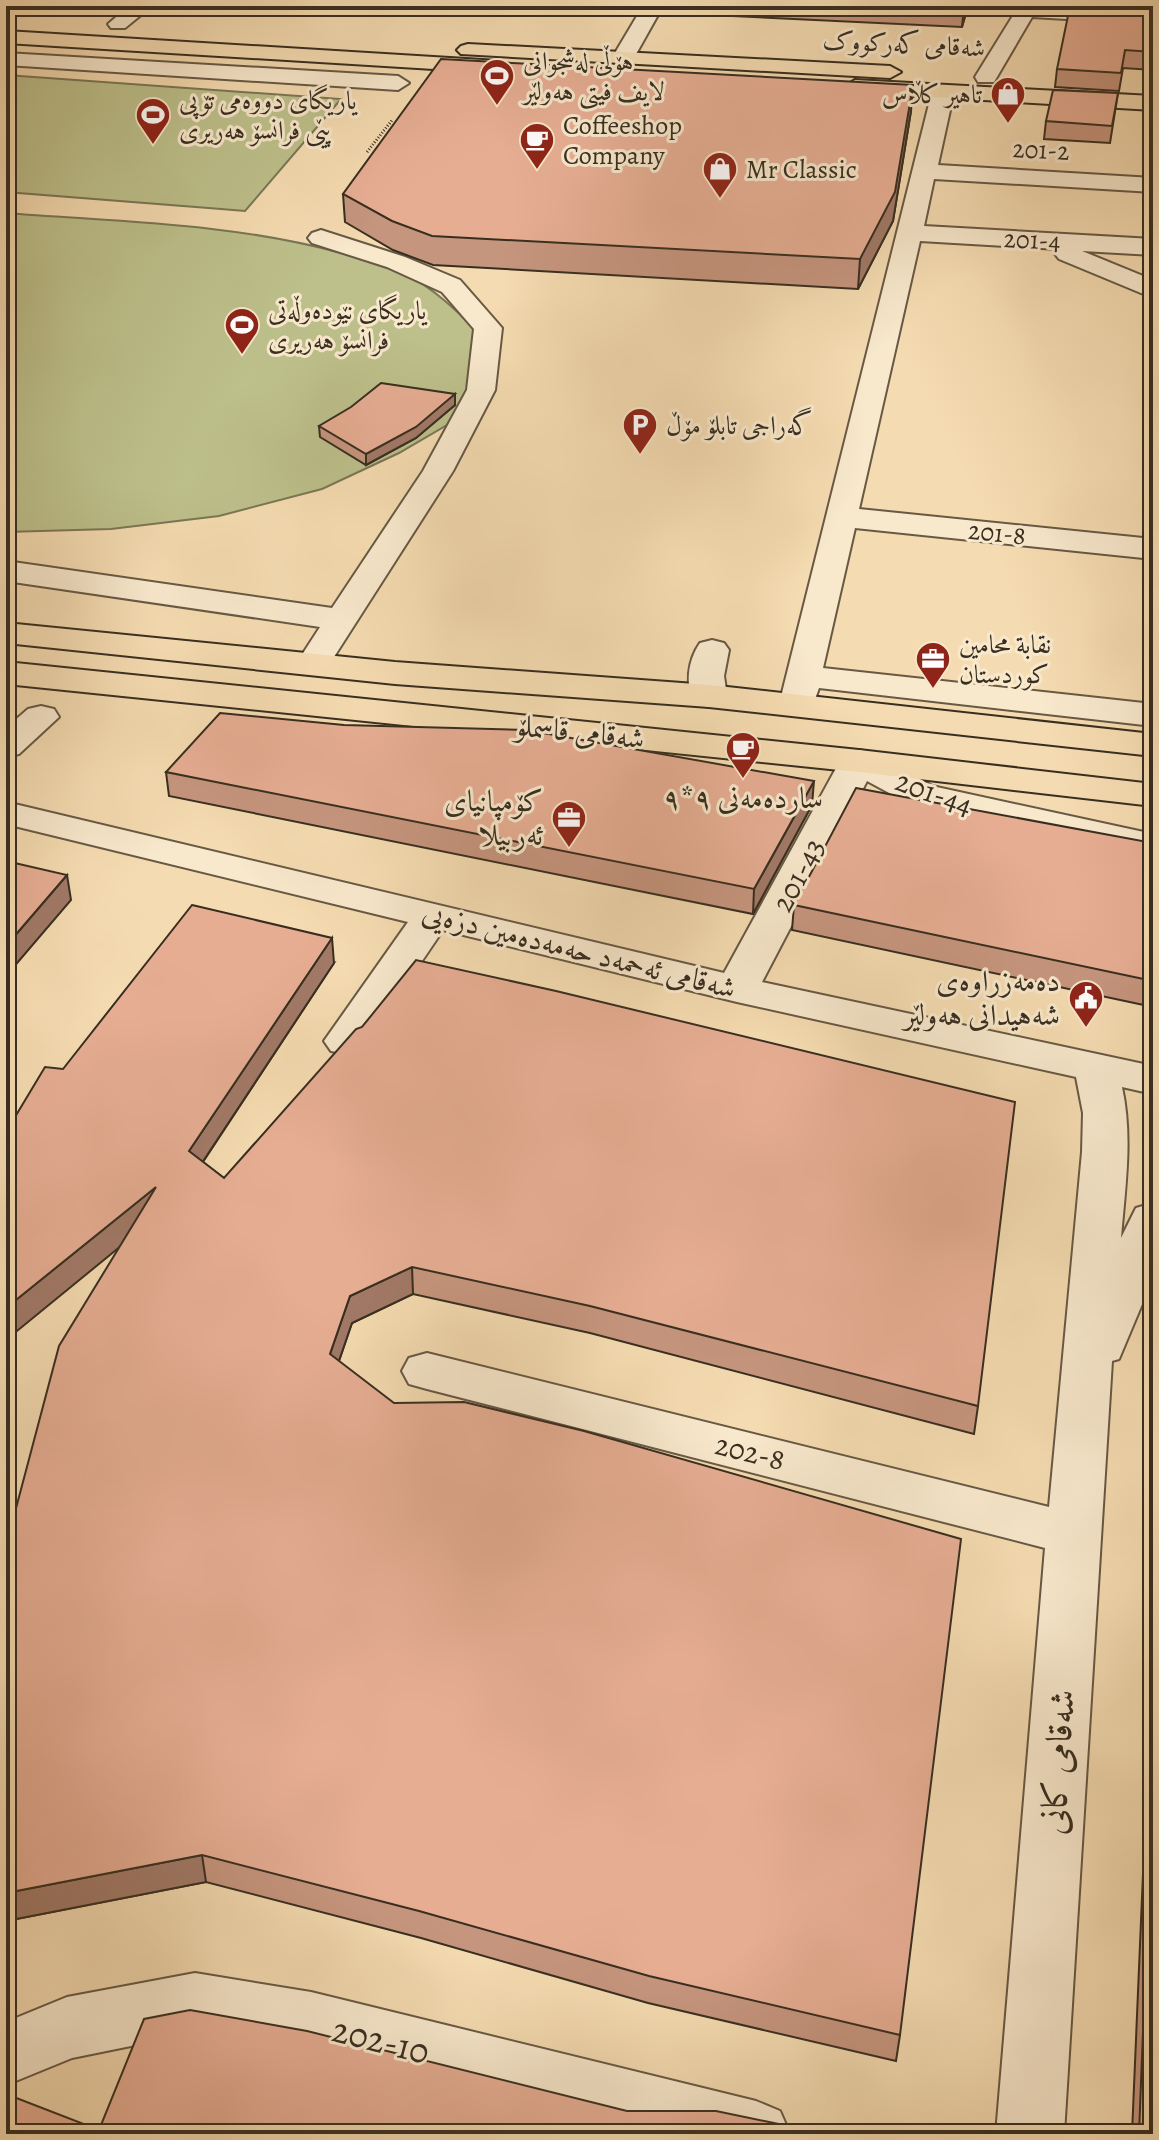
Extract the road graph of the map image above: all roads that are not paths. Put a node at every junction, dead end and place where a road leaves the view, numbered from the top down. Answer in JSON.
{"nodes":[{"id":1,"x":142,"y":6,"type":"edge"},
{"id":2,"x":653,"y":6,"type":"edge"},
{"id":3,"x":1028,"y":9,"type":"edge"},
{"id":4,"x":6,"y":18,"type":"edge"},
{"id":5,"x":1153,"y":18,"type":"edge"},
{"id":6,"x":118,"y":24,"type":"junction"},
{"id":7,"x":6,"y":26,"type":"edge"},
{"id":8,"x":6,"y":37,"type":"edge"},
{"id":9,"x":6,"y":46,"type":"edge"},
{"id":10,"x":623,"y":58,"type":"junction"},
{"id":11,"x":6,"y":59,"type":"edge"},
{"id":12,"x":500,"y":59,"type":"junction"},
{"id":13,"x":986,"y":77,"type":"junction"},
{"id":14,"x":398,"y":83,"type":"dead end"},
{"id":15,"x":1153,"y":86,"type":"edge"},
{"id":16,"x":943,"y":92,"type":"junction"},
{"id":17,"x":1153,"y":103,"type":"edge"},
{"id":18,"x":925,"y":171,"type":"junction"},
{"id":19,"x":1153,"y":185,"type":"edge"},
{"id":20,"x":911,"y":233,"type":"junction"},
{"id":21,"x":321,"y":238,"type":"dead end"},
{"id":22,"x":1036,"y":240,"type":"junction"},
{"id":23,"x":1153,"y":247,"type":"edge"},
{"id":24,"x":1153,"y":290,"type":"edge"},
{"id":25,"x":842,"y":517,"type":"junction"},
{"id":26,"x":1153,"y":549,"type":"edge"},
{"id":27,"x":6,"y":571,"type":"edge"},
{"id":28,"x":342,"y":620,"type":"junction"},
{"id":29,"x":6,"y":630,"type":"edge"},
{"id":30,"x":712,"y":650,"type":"dead end"},
{"id":31,"x":313,"y":664,"type":"junction"},
{"id":32,"x":6,"y":673,"type":"edge"},
{"id":33,"x":800,"y":691,"type":"junction"},
{"id":34,"x":709,"y":696,"type":"junction"},
{"id":35,"x":1153,"y":715,"type":"edge"},
{"id":36,"x":41,"y":717,"type":"dead end"},
{"id":37,"x":1153,"y":745,"type":"edge"},
{"id":38,"x":6,"y":746,"type":"edge"},
{"id":39,"x":859,"y":761,"type":"junction"},
{"id":40,"x":1153,"y":795,"type":"edge"},
{"id":41,"x":6,"y":813,"type":"edge"},
{"id":42,"x":1153,"y":846,"type":"edge"},
{"id":43,"x":433,"y":915,"type":"junction"},
{"id":44,"x":737,"y":989,"type":"junction"},
{"id":45,"x":346,"y":1041,"type":"edge"},
{"id":46,"x":1096,"y":1068,"type":"junction"},
{"id":47,"x":1153,"y":1080,"type":"edge"},
{"id":48,"x":1153,"y":1219,"type":"edge"},
{"id":49,"x":427,"y":1371,"type":"dead end"},
{"id":50,"x":1084,"y":1389,"type":"junction"},
{"id":51,"x":1073,"y":1534,"type":"junction"},
{"id":52,"x":6,"y":2054,"type":"edge"},
{"id":53,"x":756,"y":2134,"type":"edge"},
{"id":54,"x":1030,"y":2134,"type":"edge"}],
"edges":[{"from":1,"to":6,"type":"street"},
{"from":2,"to":10,"type":"street"},
{"from":3,"to":5,"type":"street"},
{"from":3,"to":13,"type":"street"},
{"from":4,"to":6,"type":"main road","name":"شەقامی کەرکووک"},
{"from":6,"to":12,"type":"main road","name":"شەقامی کەرکووک"},
{"from":7,"to":12,"type":"main road","name":"شەقامی کەرکووک"},
{"from":8,"to":12,"type":"main road","name":"شەقامی کەرکووک"},
{"from":9,"to":12,"type":"main road","name":"شەقامی کەرکووک"},
{"from":10,"to":12,"type":"main road","name":"شەقامی کەرکووک"},
{"from":10,"to":13,"type":"main road","name":"شەقامی کەرکووک"},
{"from":11,"to":14,"type":"street"},
{"from":12,"to":16,"type":"main road","name":"شەقامی کەرکووک"},
{"from":13,"to":15,"type":"main road","name":"شەقامی کەرکووک"},
{"from":16,"to":17,"type":"main road","name":"شەقامی کەرکووک"},
{"from":16,"to":18,"type":"street"},
{"from":18,"to":19,"type":"street","name":"201-2"},
{"from":18,"to":20,"type":"street"},
{"from":20,"to":22,"type":"street","name":"201-4"},
{"from":20,"to":25,"type":"street"},
{"from":21,"to":28,"type":"street"},
{"from":22,"to":23,"type":"street","name":"201-4"},
{"from":22,"to":24,"type":"street"},
{"from":25,"to":26,"type":"street","name":"201-8"},
{"from":25,"to":33,"type":"street"},
{"from":27,"to":28,"type":"street"},
{"from":28,"to":31,"type":"street"},
{"from":29,"to":31,"type":"main road","name":"شەقامی قاسملۆ"},
{"from":30,"to":34,"type":"street"},
{"from":31,"to":34,"type":"main road","name":"شەقامی قاسملۆ"},
{"from":32,"to":39,"type":"main road","name":"شەقامی قاسملۆ"},
{"from":33,"to":34,"type":"main road","name":"شەقامی قاسملۆ"},
{"from":33,"to":35,"type":"street"},
{"from":33,"to":37,"type":"main road","name":"شەقامی قاسملۆ"},
{"from":36,"to":38,"type":"street"},
{"from":39,"to":40,"type":"main road","name":"شەقامی قاسملۆ"},
{"from":39,"to":42,"type":"street","name":"201-44"},
{"from":39,"to":44,"type":"street","name":"201-43"},
{"from":41,"to":43,"type":"street","name":"شەقامی ئەحمەد حەمەدەمین دزەیی"},
{"from":43,"to":44,"type":"street","name":"شەقامی ئەحمەد حەمەدەمین دزەیی"},
{"from":43,"to":45,"type":"street"},
{"from":44,"to":46,"type":"street","name":"شەقامی ئەحمەد حەمەدەمین دزەیی"},
{"from":46,"to":47,"type":"street","name":"شەقامی ئەحمەد حەمەدەمین دزەیی"},
{"from":46,"to":50,"type":"street","name":"شەقامی کانی"},
{"from":48,"to":50,"type":"street","name":"شەقامی کانی"},
{"from":49,"to":51,"type":"street","name":"202-8"},
{"from":50,"to":51,"type":"street","name":"شەقامی کانی"},
{"from":51,"to":54,"type":"street","name":"شەقامی کانی"},
{"from":52,"to":53,"type":"street","name":"202-10"}]}
